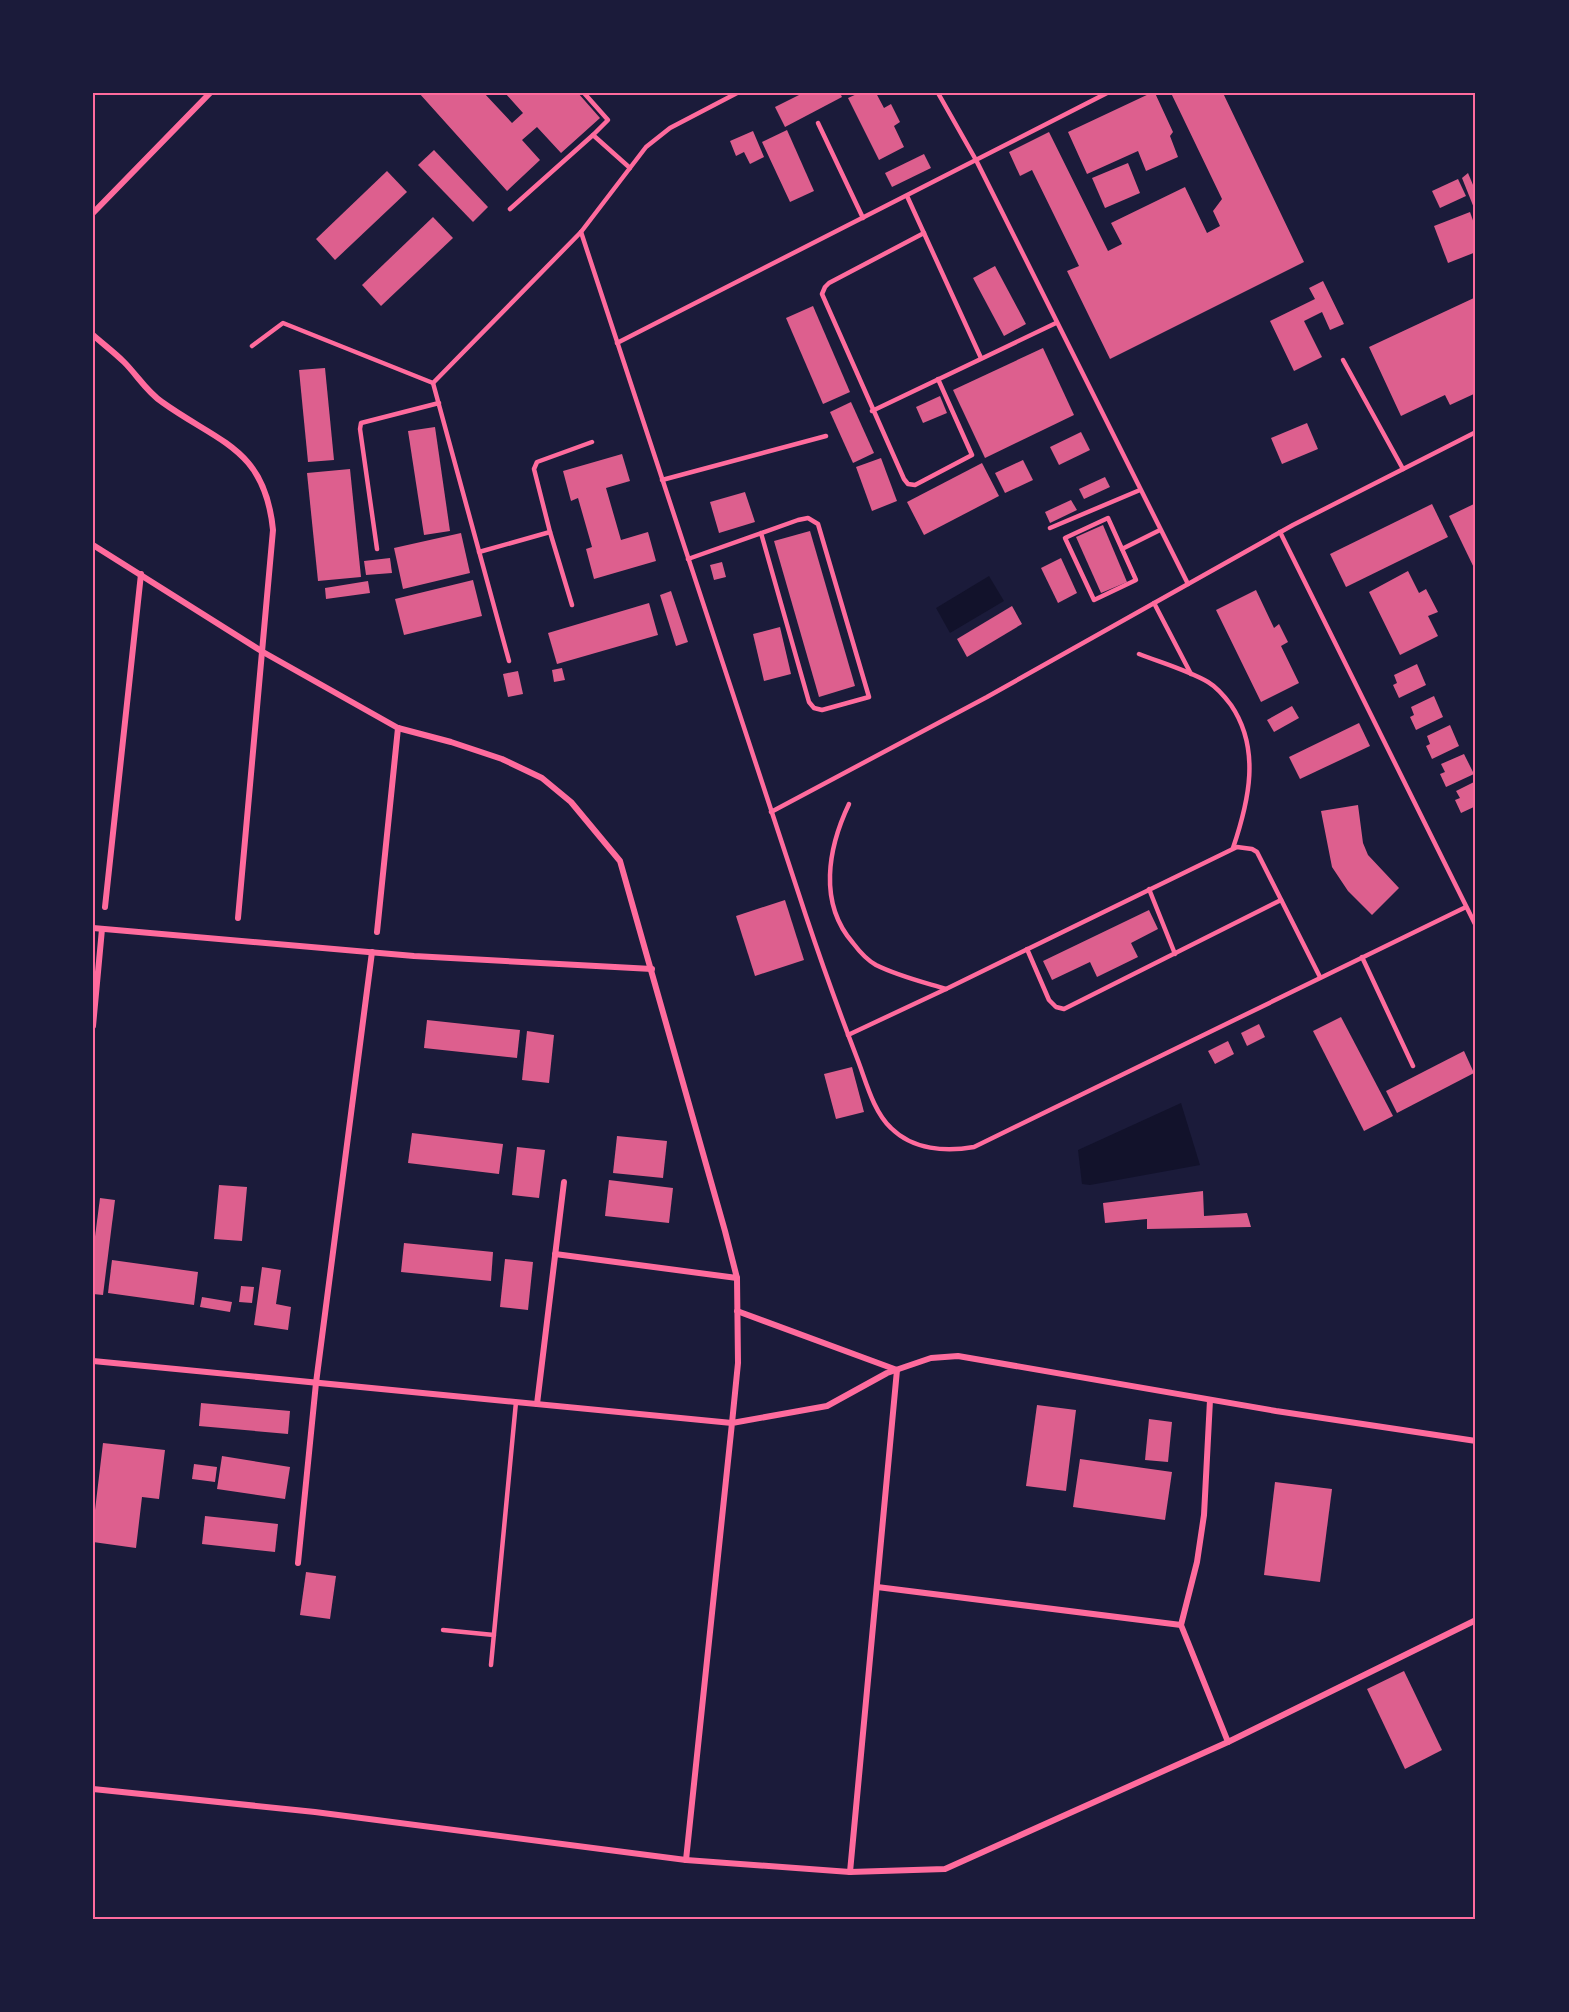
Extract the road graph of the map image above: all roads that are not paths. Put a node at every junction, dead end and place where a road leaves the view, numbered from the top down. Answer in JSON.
{"nodes":[{"id":1,"x":210,"y":93,"type":"edge"},
{"id":2,"x":584,"y":93,"type":"edge"},
{"id":3,"x":737,"y":93,"type":"edge"},
{"id":4,"x":938,"y":93,"type":"edge"},
{"id":5,"x":1107,"y":93,"type":"edge"},
{"id":6,"x":818,"y":123,"type":"dead end"},
{"id":7,"x":593,"y":135,"type":"junction"},
{"id":8,"x":976,"y":160,"type":"junction"},
{"id":9,"x":630,"y":168,"type":"junction"},
{"id":10,"x":907,"y":196,"type":"junction"},
{"id":11,"x":510,"y":209,"type":"dead end"},
{"id":12,"x":93,"y":213,"type":"edge"},
{"id":13,"x":863,"y":218,"type":"junction"},
{"id":14,"x":581,"y":232,"type":"junction"},
{"id":15,"x":924,"y":233,"type":"junction"},
{"id":16,"x":1056,"y":323,"type":"junction"},
{"id":17,"x":93,"y":334,"type":"edge"},
{"id":18,"x":617,"y":343,"type":"junction"},
{"id":19,"x":252,"y":346,"type":"dead end"},
{"id":20,"x":981,"y":358,"type":"junction"},
{"id":21,"x":1343,"y":360,"type":"dead end"},
{"id":22,"x":938,"y":379,"type":"junction"},
{"id":23,"x":433,"y":383,"type":"junction"},
{"id":24,"x":439,"y":403,"type":"junction"},
{"id":25,"x":872,"y":411,"type":"junction"},
{"id":26,"x":1476,"y":432,"type":"edge"},
{"id":27,"x":826,"y":435,"type":"dead end"},
{"id":28,"x":592,"y":442,"type":"dead end"},
{"id":29,"x":1402,"y":469,"type":"junction"},
{"id":30,"x":662,"y":480,"type":"junction"},
{"id":31,"x":1140,"y":490,"type":"junction"},
{"id":32,"x":1050,"y":528,"type":"dead end"},
{"id":33,"x":1160,"y":530,"type":"junction"},
{"id":34,"x":550,"y":532,"type":"junction"},
{"id":35,"x":1280,"y":532,"type":"junction"},
{"id":36,"x":761,"y":533,"type":"junction"},
{"id":37,"x":93,"y":545,"type":"edge"},
{"id":38,"x":377,"y":549,"type":"dead end"},
{"id":39,"x":1122,"y":549,"type":"junction"},
{"id":40,"x":479,"y":552,"type":"junction"},
{"id":41,"x":688,"y":559,"type":"junction"},
{"id":42,"x":141,"y":574,"type":"junction"},
{"id":43,"x":1188,"y":584,"type":"junction"},
{"id":44,"x":1154,"y":603,"type":"junction"},
{"id":45,"x":572,"y":605,"type":"dead end"},
{"id":46,"x":263,"y":652,"type":"junction"},
{"id":47,"x":1139,"y":654,"type":"dead end"},
{"id":48,"x":508,"y":662,"type":"dead end"},
{"id":49,"x":1191,"y":674,"type":"junction"},
{"id":50,"x":398,"y":728,"type":"junction"},
{"id":51,"x":849,"y":804,"type":"dead end"},
{"id":52,"x":771,"y":812,"type":"junction"},
{"id":53,"x":1233,"y":848,"type":"junction"},
{"id":54,"x":1149,"y":889,"type":"junction"},
{"id":55,"x":1281,"y":900,"type":"junction"},
{"id":56,"x":105,"y":907,"type":"dead end"},
{"id":57,"x":1466,"y":907,"type":"junction"},
{"id":58,"x":238,"y":918,"type":"dead end"},
{"id":59,"x":1476,"y":926,"type":"edge"},
{"id":60,"x":93,"y":928,"type":"edge"},
{"id":61,"x":102,"y":929,"type":"junction"},
{"id":62,"x":377,"y":932,"type":"dead end"},
{"id":63,"x":1027,"y":949,"type":"junction"},
{"id":64,"x":372,"y":952,"type":"junction"},
{"id":65,"x":1175,"y":954,"type":"junction"},
{"id":66,"x":1362,"y":957,"type":"junction"},
{"id":67,"x":652,"y":969,"type":"junction"},
{"id":68,"x":1320,"y":977,"type":"junction"},
{"id":69,"x":946,"y":989,"type":"junction"},
{"id":70,"x":93,"y":1026,"type":"edge"},
{"id":71,"x":848,"y":1035,"type":"junction"},
{"id":72,"x":1413,"y":1066,"type":"dead end"},
{"id":73,"x":564,"y":1182,"type":"dead end"},
{"id":74,"x":555,"y":1254,"type":"junction"},
{"id":75,"x":737,"y":1278,"type":"junction"},
{"id":76,"x":737,"y":1311,"type":"junction"},
{"id":77,"x":93,"y":1361,"type":"edge"},
{"id":78,"x":897,"y":1370,"type":"junction"},
{"id":79,"x":316,"y":1383,"type":"junction"},
{"id":80,"x":1210,"y":1400,"type":"junction"},
{"id":81,"x":516,"y":1402,"type":"junction"},
{"id":82,"x":537,"y":1404,"type":"junction"},
{"id":83,"x":732,"y":1423,"type":"junction"},
{"id":84,"x":1476,"y":1441,"type":"edge"},
{"id":85,"x":298,"y":1563,"type":"dead end"},
{"id":86,"x":877,"y":1587,"type":"junction"},
{"id":87,"x":1476,"y":1620,"type":"edge"},
{"id":88,"x":1181,"y":1625,"type":"junction"},
{"id":89,"x":442,"y":1630,"type":"dead end"},
{"id":90,"x":494,"y":1635,"type":"junction"},
{"id":91,"x":491,"y":1665,"type":"dead end"},
{"id":92,"x":1228,"y":1742,"type":"junction"},
{"id":93,"x":93,"y":1789,"type":"edge"},
{"id":94,"x":686,"y":1860,"type":"junction"},
{"id":95,"x":850,"y":1872,"type":"junction"}],
"edges":[{"from":1,"to":12,"type":"street"},
{"from":2,"to":7,"type":"lane"},
{"from":3,"to":9,"type":"lane"},
{"from":4,"to":8,"type":"lane"},
{"from":5,"to":8,"type":"lane"},
{"from":6,"to":13,"type":"lane"},
{"from":7,"to":9,"type":"lane"},
{"from":7,"to":11,"type":"lane"},
{"from":8,"to":10,"type":"lane"},
{"from":8,"to":16,"type":"lane"},
{"from":9,"to":14,"type":"lane"},
{"from":10,"to":13,"type":"lane"},
{"from":10,"to":15,"type":"lane"},
{"from":13,"to":18,"type":"lane"},
{"from":14,"to":18,"type":"lane"},
{"from":14,"to":23,"type":"lane"},
{"from":15,"to":20,"type":"lane"},
{"from":15,"to":25,"type":"lane"},
{"from":16,"to":20,"type":"lane"},
{"from":16,"to":31,"type":"lane"},
{"from":17,"to":46,"type":"street"},
{"from":18,"to":30,"type":"lane"},
{"from":19,"to":23,"type":"lane"},
{"from":20,"to":22,"type":"lane"},
{"from":21,"to":29,"type":"lane"},
{"from":22,"to":25,"type":"lane"},
{"from":22,"to":25,"type":"lane"},
{"from":23,"to":24,"type":"lane"},
{"from":24,"to":38,"type":"lane"},
{"from":24,"to":40,"type":"lane"},
{"from":26,"to":29,"type":"lane"},
{"from":27,"to":30,"type":"lane"},
{"from":28,"to":34,"type":"lane"},
{"from":29,"to":35,"type":"lane"},
{"from":30,"to":41,"type":"lane"},
{"from":31,"to":32,"type":"lane"},
{"from":31,"to":33,"type":"lane"},
{"from":33,"to":39,"type":"lane"},
{"from":33,"to":43,"type":"lane"},
{"from":34,"to":40,"type":"lane"},
{"from":34,"to":45,"type":"lane"},
{"from":35,"to":43,"type":"lane"},
{"from":35,"to":57,"type":"lane"},
{"from":36,"to":36,"type":"lane"},
{"from":36,"to":41,"type":"lane"},
{"from":37,"to":42,"type":"street"},
{"from":39,"to":39,"type":"lane"},
{"from":40,"to":48,"type":"lane"},
{"from":41,"to":52,"type":"lane"},
{"from":42,"to":46,"type":"street"},
{"from":42,"to":56,"type":"street"},
{"from":43,"to":44,"type":"lane"},
{"from":44,"to":49,"type":"lane"},
{"from":44,"to":52,"type":"lane"},
{"from":46,"to":50,"type":"street"},
{"from":46,"to":58,"type":"street"},
{"from":47,"to":49,"type":"lane"},
{"from":49,"to":53,"type":"lane"},
{"from":50,"to":62,"type":"street"},
{"from":50,"to":67,"type":"street"},
{"from":51,"to":69,"type":"lane"},
{"from":52,"to":71,"type":"lane"},
{"from":53,"to":54,"type":"lane"},
{"from":53,"to":55,"type":"lane"},
{"from":54,"to":63,"type":"lane"},
{"from":54,"to":65,"type":"lane"},
{"from":55,"to":65,"type":"lane"},
{"from":55,"to":68,"type":"lane"},
{"from":57,"to":59,"type":"lane"},
{"from":57,"to":66,"type":"lane"},
{"from":60,"to":61,"type":"street"},
{"from":61,"to":64,"type":"street"},
{"from":61,"to":70,"type":"street"},
{"from":63,"to":65,"type":"lane"},
{"from":63,"to":69,"type":"lane"},
{"from":64,"to":67,"type":"street"},
{"from":64,"to":79,"type":"street"},
{"from":66,"to":68,"type":"lane"},
{"from":66,"to":72,"type":"lane"},
{"from":67,"to":75,"type":"street"},
{"from":68,"to":71,"type":"lane"},
{"from":69,"to":71,"type":"lane"},
{"from":73,"to":74,"type":"street"},
{"from":74,"to":75,"type":"street"},
{"from":74,"to":82,"type":"street"},
{"from":75,"to":76,"type":"street"},
{"from":76,"to":78,"type":"street"},
{"from":76,"to":83,"type":"street"},
{"from":77,"to":79,"type":"street"},
{"from":78,"to":80,"type":"street"},
{"from":78,"to":83,"type":"street"},
{"from":78,"to":86,"type":"street"},
{"from":79,"to":81,"type":"street"},
{"from":79,"to":85,"type":"street"},
{"from":80,"to":84,"type":"street"},
{"from":80,"to":88,"type":"street"},
{"from":81,"to":82,"type":"street"},
{"from":81,"to":90,"type":"lane"},
{"from":82,"to":83,"type":"street"},
{"from":83,"to":94,"type":"street"},
{"from":86,"to":88,"type":"street"},
{"from":86,"to":95,"type":"street"},
{"from":87,"to":92,"type":"street"},
{"from":88,"to":92,"type":"street"},
{"from":89,"to":90,"type":"lane"},
{"from":90,"to":91,"type":"lane"},
{"from":92,"to":95,"type":"street"},
{"from":93,"to":94,"type":"street"},
{"from":94,"to":95,"type":"street"}]}
